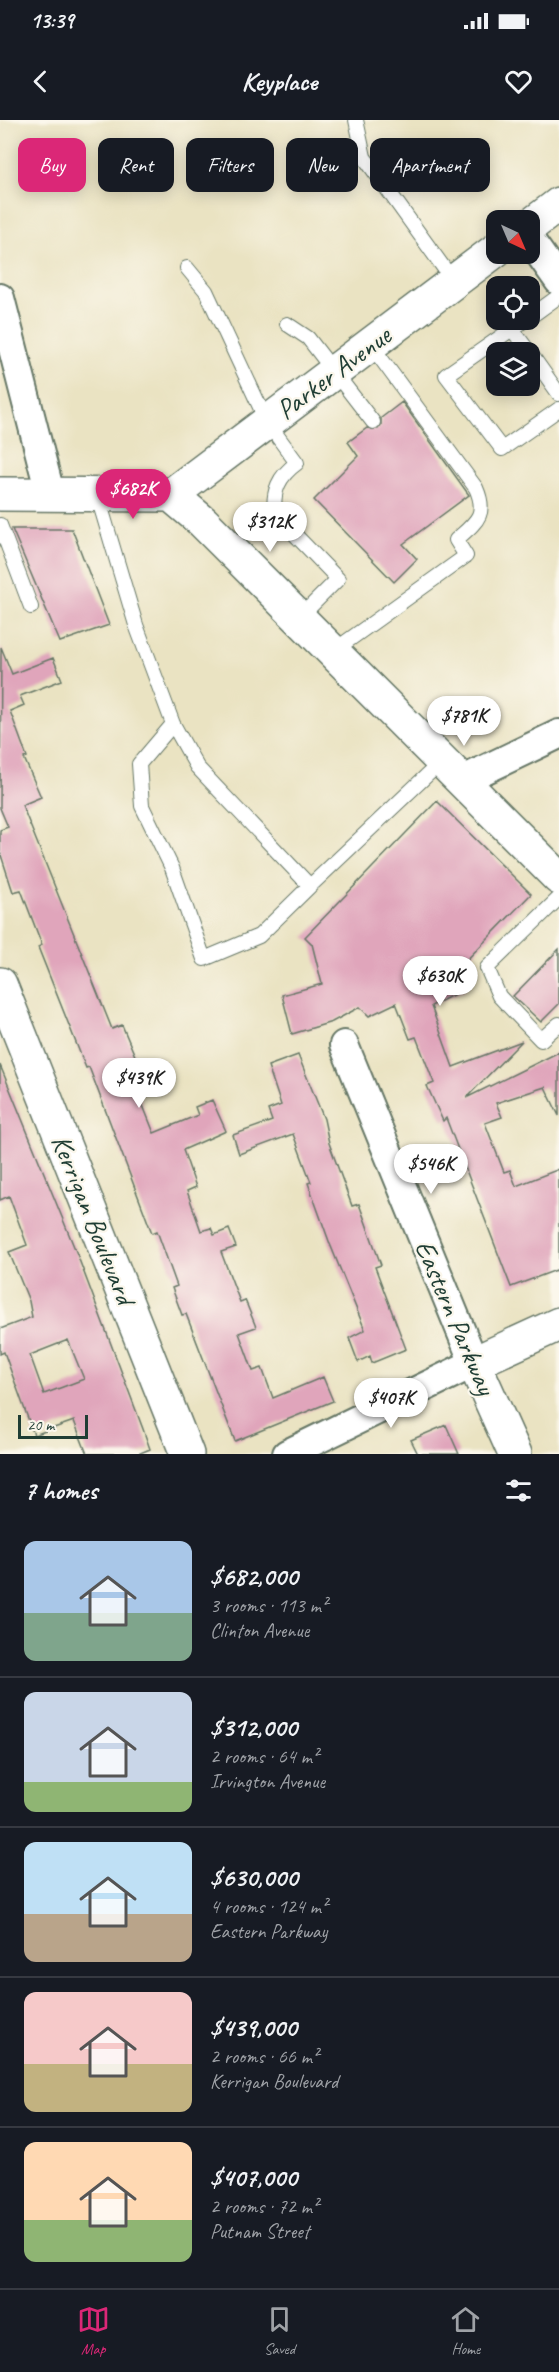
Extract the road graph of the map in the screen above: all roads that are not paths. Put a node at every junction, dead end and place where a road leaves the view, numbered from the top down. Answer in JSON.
{"nodes":[{"id":1,"x":356,"y":120,"type":"edge"},
{"id":2,"x":559,"y":204,"type":"edge"},
{"id":3,"x":540,"y":218,"type":"edge"},
{"id":4,"x":540,"y":254,"type":"edge"},
{"id":5,"x":486,"y":258,"type":"edge"},
{"id":6,"x":187,"y":268,"type":"dead end"},
{"id":7,"x":559,"y":281,"type":"edge"},
{"id":8,"x":454,"y":282,"type":"junction"},
{"id":9,"x":559,"y":296,"type":"edge"},
{"id":10,"x":0,"y":298,"type":"edge"},
{"id":11,"x":540,"y":309,"type":"edge"},
{"id":12,"x":286,"y":324,"type":"dead end"},
{"id":13,"x":511,"y":330,"type":"edge"},
{"id":14,"x":370,"y":343,"type":"junction"},
{"id":15,"x":540,"y":368,"type":"edge"},
{"id":16,"x":334,"y":370,"type":"junction"},
{"id":17,"x":559,"y":393,"type":"edge"},
{"id":18,"x":559,"y":409,"type":"edge"},
{"id":19,"x":267,"y":422,"type":"junction"},
{"id":20,"x":373,"y":422,"type":"dead end"},
{"id":21,"x":50,"y":493,"type":"junction"},
{"id":22,"x":0,"y":494,"type":"edge"},
{"id":23,"x":97,"y":494,"type":"junction"},
{"id":24,"x":171,"y":495,"type":"junction"},
{"id":25,"x":0,"y":525,"type":"edge"},
{"id":26,"x":31,"y":607,"type":"dead end"},
{"id":27,"x":299,"y":618,"type":"junction"},
{"id":28,"x":332,"y":651,"type":"junction"},
{"id":29,"x":173,"y":724,"type":"junction"},
{"id":30,"x":559,"y":734,"type":"edge"},
{"id":31,"x":452,"y":771,"type":"junction"},
{"id":32,"x":559,"y":878,"type":"edge"},
{"id":33,"x":310,"y":886,"type":"junction"},
{"id":34,"x":559,"y":898,"type":"edge"},
{"id":35,"x":0,"y":984,"type":"edge"},
{"id":36,"x":559,"y":1024,"type":"edge"},
{"id":37,"x":344,"y":1045,"type":"dead end"},
{"id":38,"x":559,"y":1324,"type":"edge"},
{"id":39,"x":474,"y":1363,"type":"junction"},
{"id":40,"x":187,"y":1454,"type":"edge"},
{"id":41,"x":287,"y":1454,"type":"edge"},
{"id":42,"x":515,"y":1454,"type":"edge"}],
"edges":[{"from":1,"to":8,"type":"lane"},
{"from":2,"to":3,"type":"street"},
{"from":4,"to":7,"type":"street"},
{"from":5,"to":8,"type":"street","name":"Parker Avenue"},
{"from":6,"to":19,"type":"lane"},
{"from":8,"to":14,"type":"street","name":"Parker Avenue"},
{"from":9,"to":11,"type":"lane"},
{"from":10,"to":21,"type":"street"},
{"from":12,"to":16,"type":"lane"},
{"from":13,"to":18,"type":"lane"},
{"from":14,"to":16,"type":"street","name":"Parker Avenue"},
{"from":14,"to":28,"type":"lane"},
{"from":15,"to":17,"type":"lane"},
{"from":16,"to":19,"type":"street","name":"Parker Avenue"},
{"from":16,"to":20,"type":"lane"},
{"from":19,"to":24,"type":"street","name":"Parker Avenue"},
{"from":19,"to":27,"type":"lane"},
{"from":21,"to":22,"type":"street"},
{"from":21,"to":23,"type":"street"},
{"from":23,"to":24,"type":"street"},
{"from":23,"to":29,"type":"lane"},
{"from":24,"to":27,"type":"street"},
{"from":25,"to":26,"type":"lane"},
{"from":27,"to":28,"type":"street"},
{"from":28,"to":31,"type":"street"},
{"from":29,"to":33,"type":"lane"},
{"from":29,"to":33,"type":"lane"},
{"from":30,"to":31,"type":"street"},
{"from":31,"to":32,"type":"street"},
{"from":31,"to":33,"type":"lane"},
{"from":34,"to":36,"type":"lane"},
{"from":35,"to":40,"type":"street","name":"Kerrigan Boulevard"},
{"from":37,"to":39,"type":"street","name":"Eastern Parkway"},
{"from":38,"to":39,"type":"street"},
{"from":39,"to":41,"type":"street"},
{"from":39,"to":42,"type":"street","name":"Eastern Parkway"}]}
